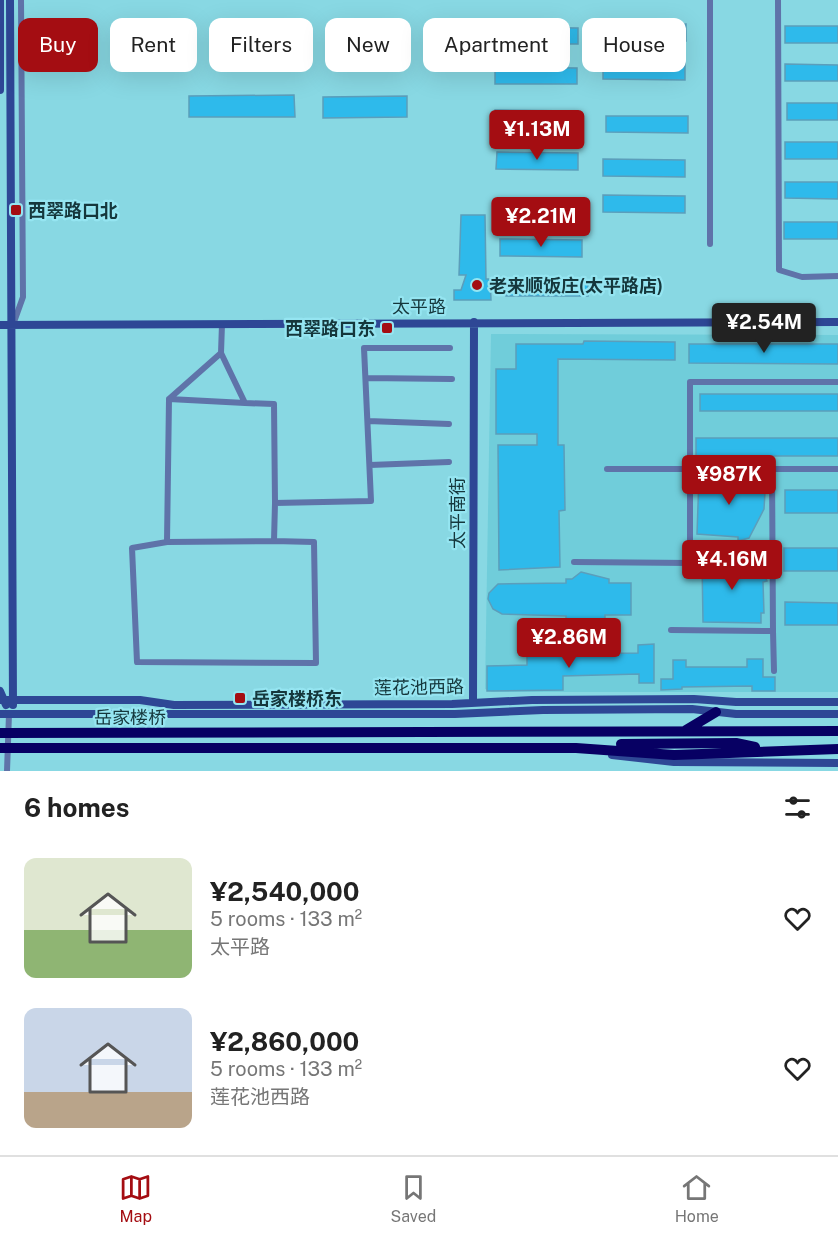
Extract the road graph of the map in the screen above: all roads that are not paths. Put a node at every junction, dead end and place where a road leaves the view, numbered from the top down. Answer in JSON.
{"nodes":[{"id":1,"x":0,"y":0,"type":"edge"},
{"id":2,"x":10,"y":0,"type":"edge"},
{"id":3,"x":21,"y":0,"type":"edge"},
{"id":4,"x":710,"y":0,"type":"edge"},
{"id":5,"x":778,"y":0,"type":"edge"},
{"id":6,"x":0,"y":90,"type":"edge"},
{"id":7,"x":710,"y":244,"type":"dead end"},
{"id":8,"x":838,"y":276,"type":"edge"},
{"id":9,"x":474,"y":322,"type":"junction"},
{"id":10,"x":838,"y":322,"type":"edge"},
{"id":11,"x":222,"y":324,"type":"junction"},
{"id":12,"x":0,"y":325,"type":"edge"},
{"id":13,"x":12,"y":325,"type":"junction"},
{"id":14,"x":450,"y":348,"type":"dead end"},
{"id":15,"x":221,"y":353,"type":"junction"},
{"id":16,"x":366,"y":378,"type":"junction"},
{"id":17,"x":452,"y":379,"type":"dead end"},
{"id":18,"x":838,"y":382,"type":"edge"},
{"id":19,"x":169,"y":399,"type":"junction"},
{"id":20,"x":245,"y":402,"type":"junction"},
{"id":21,"x":368,"y":422,"type":"junction"},
{"id":22,"x":448,"y":424,"type":"dead end"},
{"id":23,"x":448,"y":462,"type":"dead end"},
{"id":24,"x":370,"y":465,"type":"junction"},
{"id":25,"x":607,"y":469,"type":"dead end"},
{"id":26,"x":690,"y":469,"type":"junction"},
{"id":27,"x":772,"y":469,"type":"junction"},
{"id":28,"x":838,"y":469,"type":"edge"},
{"id":29,"x":275,"y":503,"type":"junction"},
{"id":30,"x":274,"y":541,"type":"junction"},
{"id":31,"x":167,"y":542,"type":"junction"},
{"id":32,"x":574,"y":562,"type":"dead end"},
{"id":33,"x":671,"y":630,"type":"dead end"},
{"id":34,"x":773,"y":631,"type":"junction"},
{"id":35,"x":774,"y":671,"type":"dead end"},
{"id":36,"x":0,"y":691,"type":"edge"},
{"id":37,"x":7,"y":700,"type":"edge"},
{"id":38,"x":838,"y":702,"type":"edge"},
{"id":39,"x":473,"y":703,"type":"junction"},
{"id":40,"x":716,"y":706,"type":"junction"},
{"id":41,"x":4,"y":714,"type":"edge"},
{"id":42,"x":838,"y":714,"type":"edge"},
{"id":43,"x":684,"y":731,"type":"junction"},
{"id":44,"x":838,"y":731,"type":"edge"},
{"id":45,"x":0,"y":733,"type":"edge"},
{"id":46,"x":0,"y":748,"type":"edge"},
{"id":47,"x":576,"y":748,"type":"junction"},
{"id":48,"x":838,"y":749,"type":"edge"},
{"id":49,"x":838,"y":763,"type":"edge"},
{"id":50,"x":755,"y":767,"type":"edge"},
{"id":51,"x":7,"y":771,"type":"edge"}],
"edges":[{"from":1,"to":6,"type":"street"},
{"from":2,"to":13,"type":"street"},
{"from":3,"to":13,"type":"street"},
{"from":4,"to":7,"type":"street"},
{"from":5,"to":8,"type":"street"},
{"from":9,"to":10,"type":"street","name":"太平路"},
{"from":9,"to":11,"type":"street","name":"太平路"},
{"from":9,"to":39,"type":"street","name":"太平南街"},
{"from":11,"to":13,"type":"street","name":"太平路"},
{"from":11,"to":15,"type":"street"},
{"from":12,"to":13,"type":"street","name":"太平路"},
{"from":13,"to":37,"type":"street"},
{"from":14,"to":16,"type":"street"},
{"from":15,"to":19,"type":"street"},
{"from":15,"to":20,"type":"street"},
{"from":16,"to":17,"type":"street"},
{"from":16,"to":21,"type":"street"},
{"from":18,"to":26,"type":"street"},
{"from":19,"to":20,"type":"street"},
{"from":19,"to":31,"type":"street"},
{"from":20,"to":29,"type":"street"},
{"from":21,"to":22,"type":"street"},
{"from":21,"to":24,"type":"street"},
{"from":23,"to":24,"type":"street"},
{"from":24,"to":29,"type":"street"},
{"from":25,"to":26,"type":"street"},
{"from":26,"to":27,"type":"street"},
{"from":26,"to":32,"type":"street"},
{"from":27,"to":28,"type":"street"},
{"from":27,"to":34,"type":"street"},
{"from":29,"to":30,"type":"street"},
{"from":30,"to":31,"type":"street"},
{"from":30,"to":31,"type":"street"},
{"from":33,"to":34,"type":"street"},
{"from":34,"to":35,"type":"street"},
{"from":36,"to":37,"type":"street"},
{"from":37,"to":39,"type":"street","name":"莲花池西路"},
{"from":37,"to":41,"type":"street"},
{"from":38,"to":40,"type":"street","name":"莲花池西路"},
{"from":39,"to":40,"type":"street","name":"莲花池西路"},
{"from":40,"to":41,"type":"street","name":"莲花池西路"},
{"from":40,"to":42,"type":"street","name":"莲花池西路"},
{"from":40,"to":43,"type":"highway"},
{"from":41,"to":51,"type":"street"},
{"from":43,"to":44,"type":"highway"},
{"from":43,"to":45,"type":"highway","name":"岳家楼桥"},
{"from":46,"to":47,"type":"highway","name":"岳家楼桥"},
{"from":47,"to":48,"type":"highway"},
{"from":47,"to":50,"type":"street"},
{"from":49,"to":50,"type":"street"}]}
